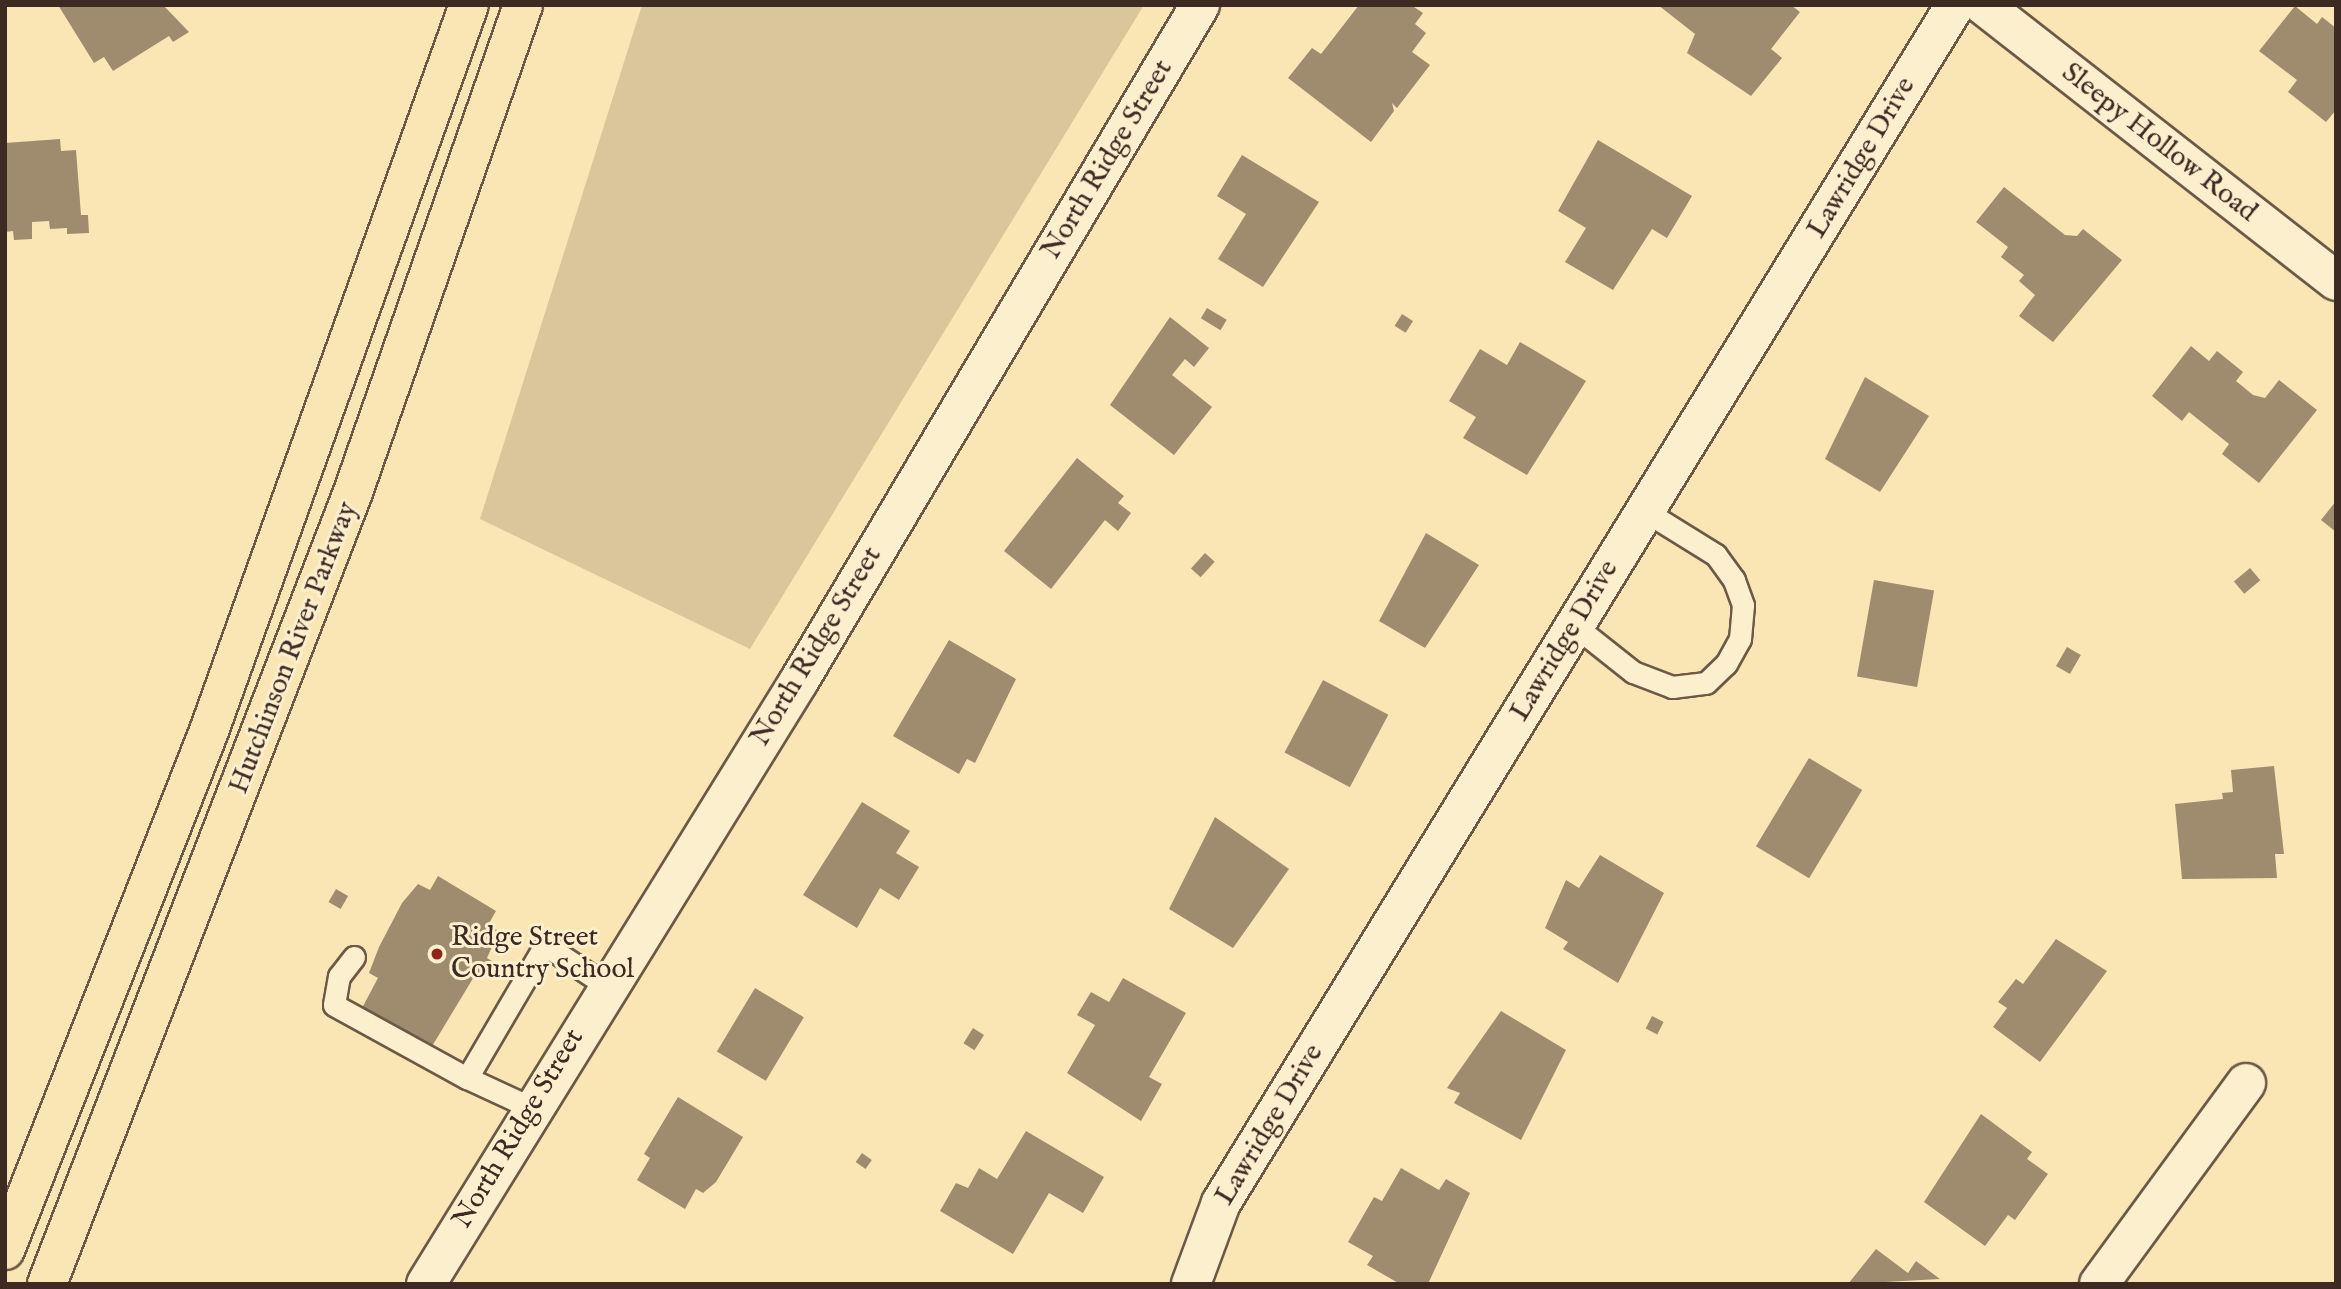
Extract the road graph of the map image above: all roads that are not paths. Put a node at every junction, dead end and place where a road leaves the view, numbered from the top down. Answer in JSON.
{"nodes":[{"id":1,"x":469,"y":5,"type":"edge"},
{"id":2,"x":523,"y":5,"type":"edge"},
{"id":3,"x":1200,"y":5,"type":"edge"},
{"id":4,"x":1955,"y":5,"type":"edge"},
{"id":5,"x":1983,"y":5,"type":"edge"},
{"id":6,"x":2336,"y":281,"type":"edge"},
{"id":7,"x":1645,"y":511,"type":"junction"},
{"id":8,"x":1575,"y":626,"type":"junction"},
{"id":9,"x":354,"y":957,"type":"dead end"},
{"id":10,"x":607,"y":986,"type":"junction"},
{"id":11,"x":467,"y":1078,"type":"junction"},
{"id":12,"x":2246,"y":1083,"type":"dead end"},
{"id":13,"x":532,"y":1108,"type":"junction"},
{"id":14,"x":5,"y":1250,"type":"edge"},
{"id":15,"x":47,"y":1284,"type":"edge"},
{"id":16,"x":426,"y":1284,"type":"edge"},
{"id":17,"x":1191,"y":1284,"type":"edge"},
{"id":18,"x":2099,"y":1284,"type":"edge"}],
"edges":[{"from":1,"to":14,"type":"highway","name":"Hutchinson River Parkway"},
{"from":2,"to":15,"type":"highway","name":"Hutchinson River Parkway"},
{"from":3,"to":10,"type":"street","name":"North Ridge Street"},
{"from":4,"to":7,"type":"street","name":"Lawridge Drive"},
{"from":5,"to":6,"type":"street","name":"Sleepy Hollow Road"},
{"from":7,"to":8,"type":"street","name":"Lawridge Drive"},
{"from":7,"to":8,"type":"lane"},
{"from":8,"to":17,"type":"street","name":"Lawridge Drive"},
{"from":9,"to":11,"type":"lane"},
{"from":10,"to":11,"type":"lane"},
{"from":10,"to":13,"type":"street","name":"North Ridge Street"},
{"from":11,"to":13,"type":"lane"},
{"from":12,"to":18,"type":"street"},
{"from":13,"to":16,"type":"street","name":"North Ridge Street"}]}
